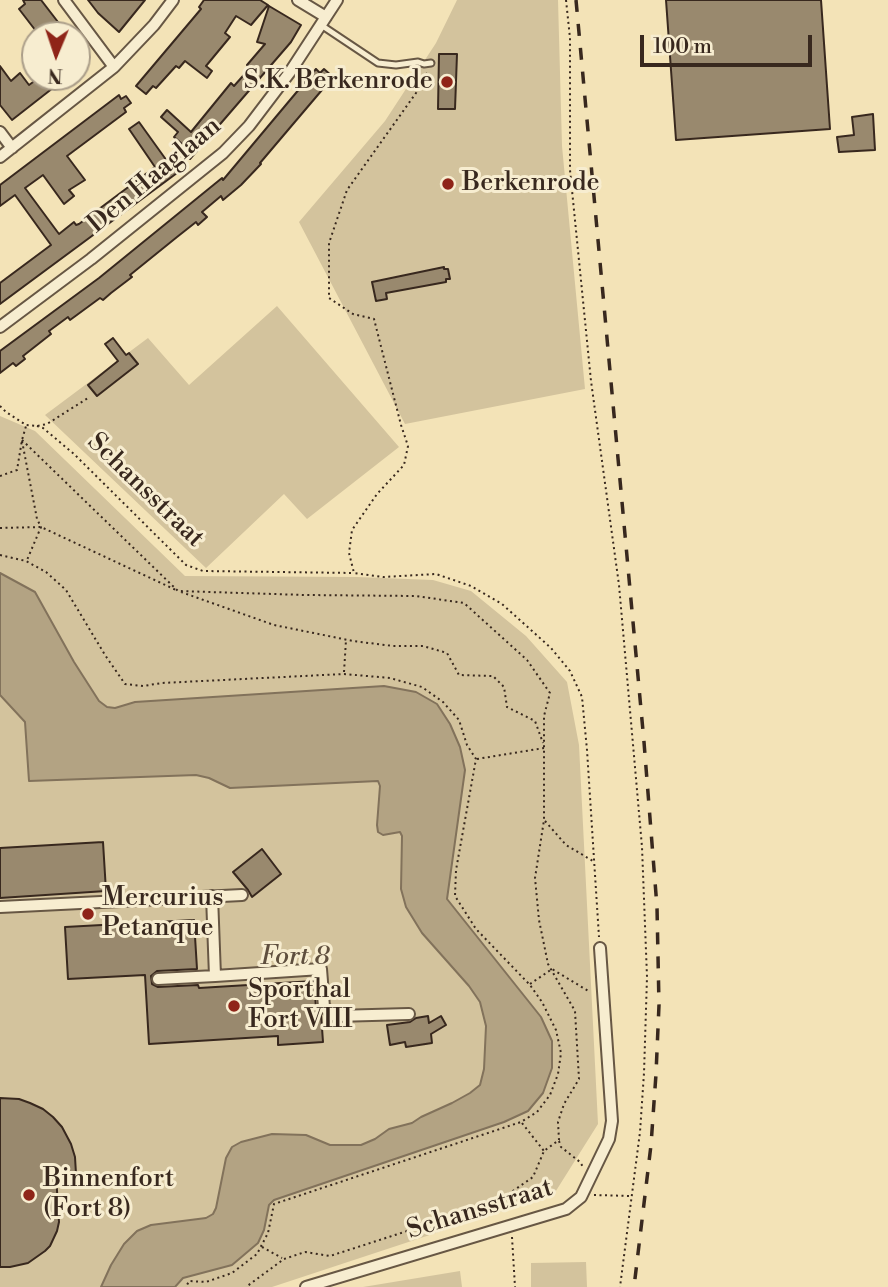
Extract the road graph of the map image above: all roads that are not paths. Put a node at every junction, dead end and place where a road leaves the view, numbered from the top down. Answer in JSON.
{"nodes":[{"id":1,"x":64,"y":0,"type":"edge"},
{"id":2,"x":173,"y":0,"type":"edge"},
{"id":3,"x":298,"y":0,"type":"edge"},
{"id":4,"x":337,"y":0,"type":"edge"},
{"id":5,"x":324,"y":21,"type":"junction"},
{"id":6,"x":427,"y":63,"type":"road end"},
{"id":7,"x":114,"y":67,"type":"junction"},
{"id":8,"x":0,"y":132,"type":"edge"},
{"id":9,"x":12,"y":148,"type":"junction"},
{"id":10,"x":0,"y":157,"type":"edge"},
{"id":11,"x":0,"y":327,"type":"edge"},
{"id":12,"x":242,"y":895,"type":"dead end"},
{"id":13,"x":212,"y":896,"type":"junction"},
{"id":14,"x":0,"y":907,"type":"edge"},
{"id":15,"x":600,"y":948,"type":"road end"},
{"id":16,"x":215,"y":976,"type":"junction"},
{"id":17,"x":158,"y":979,"type":"dead end"},
{"id":18,"x":409,"y":1014,"type":"dead end"},
{"id":19,"x":306,"y":1287,"type":"edge"}],
"edges":[{"from":1,"to":7,"type":"street"},
{"from":2,"to":7,"type":"street"},
{"from":3,"to":5,"type":"street"},
{"from":4,"to":5,"type":"street","name":"Den Haaglaan"},
{"from":5,"to":6,"type":"lane"},
{"from":5,"to":11,"type":"street","name":"Den Haaglaan"},
{"from":7,"to":9,"type":"street"},
{"from":8,"to":9,"type":"street"},
{"from":9,"to":10,"type":"street"},
{"from":12,"to":13,"type":"street"},
{"from":13,"to":14,"type":"street"},
{"from":13,"to":16,"type":"street"},
{"from":15,"to":19,"type":"street","name":"Schansstraat"},
{"from":16,"to":17,"type":"street"},
{"from":16,"to":18,"type":"street"}]}
